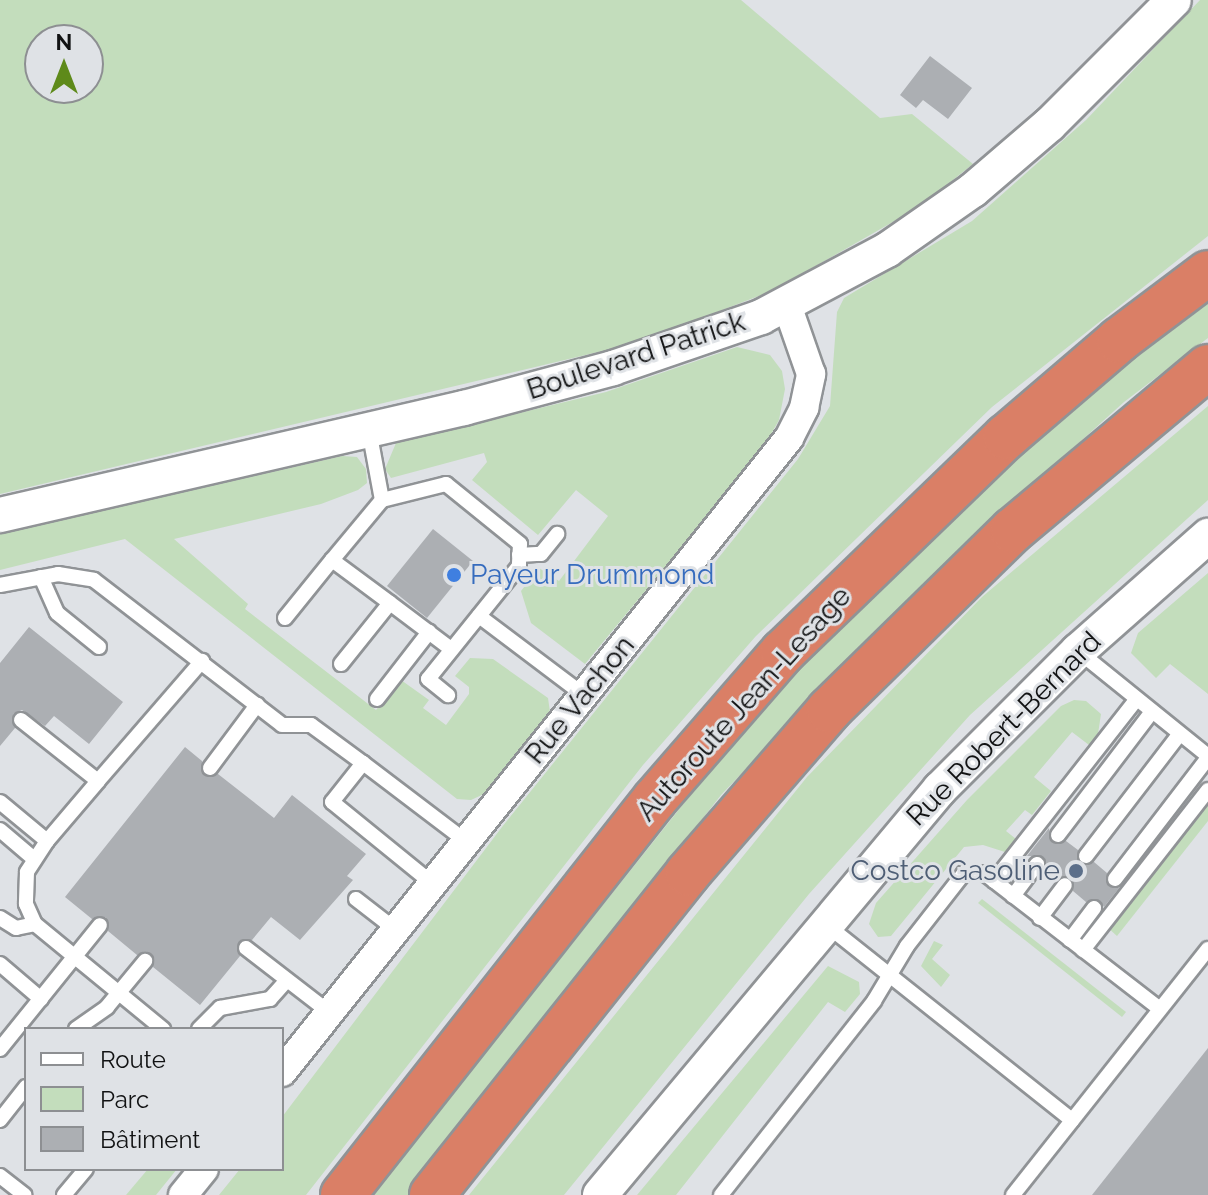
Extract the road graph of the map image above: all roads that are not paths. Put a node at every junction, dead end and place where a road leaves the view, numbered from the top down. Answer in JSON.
{"nodes":[{"id":1,"x":1174,"y":0,"type":"edge"},
{"id":2,"x":1208,"y":273,"type":"edge"},
{"id":3,"x":787,"y":305,"type":"junction"},
{"id":4,"x":1208,"y":367,"type":"edge"},
{"id":5,"x":369,"y":430,"type":"junction"},
{"id":6,"x":382,"y":500,"type":"junction"},
{"id":7,"x":0,"y":515,"type":"edge"},
{"id":8,"x":557,"y":534,"type":"dead end"},
{"id":9,"x":1208,"y":536,"type":"edge"},
{"id":10,"x":519,"y":555,"type":"junction"},
{"id":11,"x":332,"y":560,"type":"junction"},
{"id":12,"x":41,"y":577,"type":"junction"},
{"id":13,"x":0,"y":585,"type":"edge"},
{"id":14,"x":390,"y":603,"type":"junction"},
{"id":15,"x":479,"y":616,"type":"junction"},
{"id":16,"x":285,"y":618,"type":"dead end"},
{"id":17,"x":429,"y":632,"type":"junction"},
{"id":18,"x":99,"y":647,"type":"dead end"},
{"id":19,"x":451,"y":649,"type":"junction"},
{"id":20,"x":1078,"y":651,"type":"junction"},
{"id":21,"x":202,"y":661,"type":"junction"},
{"id":22,"x":341,"y":664,"type":"dead end"},
{"id":23,"x":448,"y":695,"type":"dead end"},
{"id":24,"x":584,"y":695,"type":"junction"},
{"id":25,"x":377,"y":699,"type":"dead end"},
{"id":26,"x":1136,"y":700,"type":"junction"},
{"id":27,"x":257,"y":705,"type":"junction"},
{"id":28,"x":1151,"y":713,"type":"junction"},
{"id":29,"x":21,"y":720,"type":"dead end"},
{"id":30,"x":1179,"y":735,"type":"junction"},
{"id":31,"x":1208,"y":757,"type":"edge"},
{"id":32,"x":363,"y":763,"type":"junction"},
{"id":33,"x":210,"y":768,"type":"dead end"},
{"id":34,"x":98,"y":781,"type":"junction"},
{"id":35,"x":1208,"y":790,"type":"edge"},
{"id":36,"x":0,"y":802,"type":"edge"},
{"id":37,"x":0,"y":830,"type":"edge"},
{"id":38,"x":1058,"y":835,"type":"dead end"},
{"id":39,"x":47,"y":841,"type":"junction"},
{"id":40,"x":467,"y":842,"type":"junction"},
{"id":41,"x":1086,"y":856,"type":"dead end"},
{"id":42,"x":33,"y":858,"type":"junction"},
{"id":43,"x":1037,"y":864,"type":"dead end"},
{"id":44,"x":1115,"y":879,"type":"dead end"},
{"id":45,"x":994,"y":881,"type":"junction"},
{"id":46,"x":433,"y":884,"type":"junction"},
{"id":47,"x":1065,"y":885,"type":"dead end"},
{"id":48,"x":1013,"y":896,"type":"junction"},
{"id":49,"x":356,"y":899,"type":"dead end"},
{"id":50,"x":1094,"y":908,"type":"dead end"},
{"id":51,"x":0,"y":918,"type":"edge"},
{"id":52,"x":1040,"y":918,"type":"junction"},
{"id":53,"x":824,"y":923,"type":"junction"},
{"id":54,"x":35,"y":924,"type":"junction"},
{"id":55,"x":100,"y":925,"type":"dead end"},
{"id":56,"x":396,"y":930,"type":"junction"},
{"id":57,"x":1070,"y":940,"type":"junction"},
{"id":58,"x":246,"y":948,"type":"dead end"},
{"id":59,"x":1208,"y":949,"type":"edge"},
{"id":60,"x":1083,"y":950,"type":"junction"},
{"id":61,"x":74,"y":958,"type":"junction"},
{"id":62,"x":145,"y":961,"type":"dead end"},
{"id":63,"x":0,"y":964,"type":"edge"},
{"id":64,"x":889,"y":975,"type":"junction"},
{"id":65,"x":287,"y":980,"type":"junction"},
{"id":66,"x":120,"y":994,"type":"junction"},
{"id":67,"x":41,"y":999,"type":"junction"},
{"id":68,"x":1160,"y":1009,"type":"junction"},
{"id":69,"x":330,"y":1013,"type":"junction"},
{"id":70,"x":79,"y":1027,"type":"edge"},
{"id":71,"x":161,"y":1027,"type":"edge"},
{"id":72,"x":201,"y":1027,"type":"edge"},
{"id":73,"x":0,"y":1048,"type":"edge"},
{"id":74,"x":284,"y":1070,"type":"edge"},
{"id":75,"x":24,"y":1090,"type":"edge"},
{"id":76,"x":0,"y":1120,"type":"edge"},
{"id":77,"x":1072,"y":1120,"type":"junction"},
{"id":78,"x":84,"y":1171,"type":"edge"},
{"id":79,"x":202,"y":1171,"type":"edge"},
{"id":80,"x":0,"y":1176,"type":"edge"},
{"id":81,"x":24,"y":1195,"type":"edge"},
{"id":82,"x":64,"y":1195,"type":"edge"},
{"id":83,"x":183,"y":1195,"type":"edge"},
{"id":84,"x":343,"y":1195,"type":"edge"},
{"id":85,"x":432,"y":1195,"type":"edge"},
{"id":86,"x":600,"y":1195,"type":"edge"},
{"id":87,"x":721,"y":1195,"type":"edge"},
{"id":88,"x":1013,"y":1195,"type":"edge"}],
"edges":[{"from":1,"to":3,"type":"street","name":"Boulevard Patrick"},
{"from":2,"to":84,"type":"highway","name":"Autoroute Jean-Lesage"},
{"from":3,"to":5,"type":"street","name":"Boulevard Patrick"},
{"from":3,"to":24,"type":"street","name":"Rue Vachon"},
{"from":4,"to":85,"type":"highway"},
{"from":5,"to":6,"type":"lane"},
{"from":5,"to":7,"type":"street","name":"Boulevard Patrick"},
{"from":6,"to":10,"type":"lane"},
{"from":6,"to":11,"type":"lane"},
{"from":8,"to":10,"type":"lane"},
{"from":9,"to":20,"type":"street","name":"Rue Robert-Bernard"},
{"from":10,"to":15,"type":"lane"},
{"from":11,"to":14,"type":"lane"},
{"from":11,"to":16,"type":"lane"},
{"from":12,"to":13,"type":"lane"},
{"from":12,"to":18,"type":"lane"},
{"from":12,"to":21,"type":"lane"},
{"from":14,"to":17,"type":"lane"},
{"from":14,"to":22,"type":"lane"},
{"from":15,"to":19,"type":"lane"},
{"from":15,"to":24,"type":"lane"},
{"from":17,"to":19,"type":"lane"},
{"from":17,"to":25,"type":"lane"},
{"from":19,"to":23,"type":"lane"},
{"from":20,"to":26,"type":"lane"},
{"from":20,"to":53,"type":"street","name":"Rue Robert-Bernard"},
{"from":21,"to":27,"type":"lane"},
{"from":21,"to":34,"type":"lane"},
{"from":24,"to":40,"type":"street","name":"Rue Vachon"},
{"from":26,"to":28,"type":"lane"},
{"from":26,"to":45,"type":"lane"},
{"from":27,"to":32,"type":"lane"},
{"from":27,"to":33,"type":"lane"},
{"from":28,"to":30,"type":"lane"},
{"from":28,"to":38,"type":"lane"},
{"from":29,"to":34,"type":"lane"},
{"from":30,"to":31,"type":"lane"},
{"from":30,"to":41,"type":"lane"},
{"from":31,"to":44,"type":"lane"},
{"from":32,"to":40,"type":"lane"},
{"from":32,"to":46,"type":"lane"},
{"from":34,"to":39,"type":"lane"},
{"from":35,"to":60,"type":"lane"},
{"from":36,"to":39,"type":"lane"},
{"from":37,"to":42,"type":"lane"},
{"from":39,"to":42,"type":"lane"},
{"from":40,"to":46,"type":"street","name":"Rue Vachon"},
{"from":42,"to":54,"type":"lane"},
{"from":43,"to":48,"type":"lane"},
{"from":45,"to":48,"type":"lane"},
{"from":45,"to":64,"type":"lane"},
{"from":46,"to":56,"type":"street","name":"Rue Vachon"},
{"from":47,"to":52,"type":"lane"},
{"from":48,"to":52,"type":"lane"},
{"from":49,"to":56,"type":"lane"},
{"from":50,"to":57,"type":"lane"},
{"from":51,"to":54,"type":"lane"},
{"from":52,"to":57,"type":"lane"},
{"from":53,"to":64,"type":"lane"},
{"from":53,"to":86,"type":"street","name":"Rue Robert-Bernard"},
{"from":54,"to":61,"type":"lane"},
{"from":55,"to":61,"type":"lane"},
{"from":56,"to":69,"type":"street","name":"Rue Vachon"},
{"from":57,"to":60,"type":"lane"},
{"from":58,"to":65,"type":"lane"},
{"from":59,"to":68,"type":"lane"},
{"from":60,"to":68,"type":"lane"},
{"from":61,"to":66,"type":"lane"},
{"from":61,"to":67,"type":"lane"},
{"from":62,"to":66,"type":"lane"},
{"from":63,"to":67,"type":"lane"},
{"from":64,"to":77,"type":"lane"},
{"from":64,"to":87,"type":"lane"},
{"from":65,"to":69,"type":"lane"},
{"from":65,"to":72,"type":"lane"},
{"from":66,"to":70,"type":"lane"},
{"from":66,"to":71,"type":"lane"},
{"from":67,"to":73,"type":"lane"},
{"from":68,"to":77,"type":"lane"},
{"from":69,"to":74,"type":"street","name":"Rue Vachon"},
{"from":75,"to":76,"type":"lane"},
{"from":77,"to":88,"type":"lane"},
{"from":78,"to":82,"type":"lane"},
{"from":79,"to":83,"type":"street"},
{"from":80,"to":81,"type":"lane"}]}
